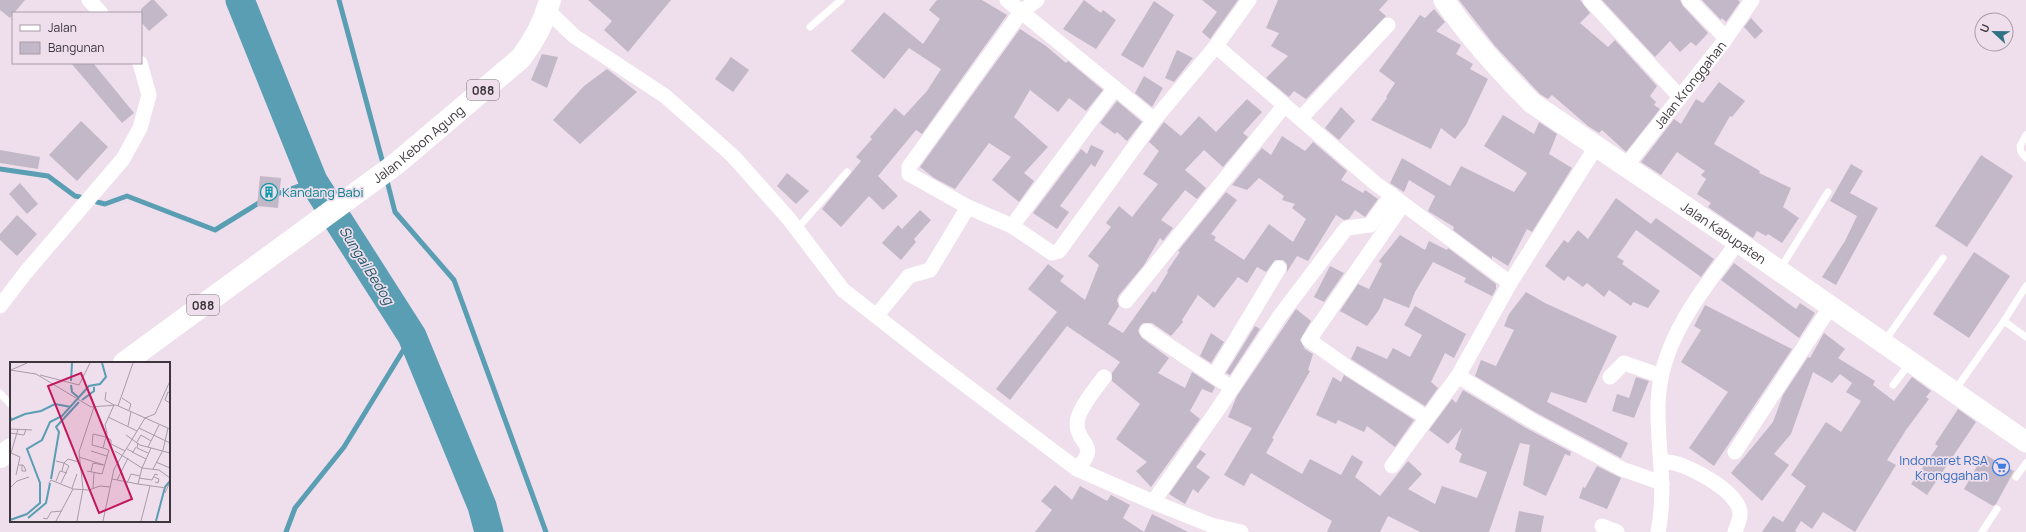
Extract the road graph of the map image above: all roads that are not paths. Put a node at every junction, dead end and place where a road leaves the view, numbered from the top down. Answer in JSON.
{"nodes":[{"id":1,"x":89,"y":0,"type":"edge"},
{"id":2,"x":841,"y":0,"type":"edge"},
{"id":3,"x":1006,"y":0,"type":"edge"},
{"id":4,"x":1037,"y":0,"type":"edge"},
{"id":5,"x":1249,"y":0,"type":"edge"},
{"id":6,"x":1444,"y":0,"type":"edge"},
{"id":7,"x":1590,"y":0,"type":"edge"},
{"id":8,"x":1690,"y":0,"type":"edge"},
{"id":9,"x":1752,"y":0,"type":"edge"},
{"id":10,"x":548,"y":5,"type":"edge"},
{"id":11,"x":100,"y":12,"type":"edge"},
{"id":12,"x":1022,"y":12,"type":"junction"},
{"id":13,"x":1388,"y":25,"type":"dead end"},
{"id":14,"x":810,"y":27,"type":"dead end"},
{"id":15,"x":1726,"y":38,"type":"junction"},
{"id":16,"x":1216,"y":46,"type":"junction"},
{"id":17,"x":140,"y":64,"type":"edge"},
{"id":18,"x":1115,"y":88,"type":"junction"},
{"id":19,"x":1679,"y":96,"type":"junction"},
{"id":20,"x":1284,"y":106,"type":"junction"},
{"id":21,"x":1301,"y":118,"type":"junction"},
{"id":22,"x":1154,"y":120,"type":"junction"},
{"id":23,"x":2026,"y":135,"type":"edge"},
{"id":24,"x":1596,"y":147,"type":"junction"},
{"id":25,"x":2026,"y":158,"type":"edge"},
{"id":26,"x":1625,"y":167,"type":"junction"},
{"id":27,"x":847,"y":172,"type":"dead end"},
{"id":28,"x":1828,"y":192,"type":"dead end"},
{"id":29,"x":1397,"y":199,"type":"junction"},
{"id":30,"x":968,"y":207,"type":"junction"},
{"id":31,"x":1012,"y":226,"type":"junction"},
{"id":32,"x":797,"y":229,"type":"junction"},
{"id":33,"x":1738,"y":242,"type":"junction"},
{"id":34,"x":1943,"y":258,"type":"dead end"},
{"id":35,"x":1279,"y":268,"type":"dead end"},
{"id":36,"x":1779,"y":271,"type":"junction"},
{"id":37,"x":1510,"y":283,"type":"junction"},
{"id":38,"x":2026,"y":286,"type":"edge"},
{"id":39,"x":1126,"y":301,"type":"dead end"},
{"id":40,"x":1259,"y":302,"type":"junction"},
{"id":41,"x":0,"y":306,"type":"edge"},
{"id":42,"x":1831,"y":306,"type":"junction"},
{"id":43,"x":878,"y":315,"type":"junction"},
{"id":44,"x":1279,"y":317,"type":"junction"},
{"id":45,"x":2004,"y":321,"type":"junction"},
{"id":46,"x":1147,"y":331,"type":"dead end"},
{"id":47,"x":2026,"y":337,"type":"edge"},
{"id":48,"x":1884,"y":343,"type":"junction"},
{"id":49,"x":1911,"y":361,"type":"junction"},
{"id":50,"x":125,"y":362,"type":"edge"},
{"id":51,"x":1214,"y":376,"type":"junction"},
{"id":52,"x":1458,"y":376,"type":"junction"},
{"id":53,"x":1661,"y":376,"type":"junction"},
{"id":54,"x":1104,"y":377,"type":"dead end"},
{"id":55,"x":1610,"y":377,"type":"dead end"},
{"id":56,"x":1893,"y":385,"type":"dead end"},
{"id":57,"x":1232,"y":388,"type":"junction"},
{"id":58,"x":1954,"y":391,"type":"junction"},
{"id":59,"x":0,"y":393,"type":"edge"},
{"id":60,"x":10,"y":404,"type":"edge"},
{"id":61,"x":1426,"y":417,"type":"junction"},
{"id":62,"x":2026,"y":442,"type":"edge"},
{"id":63,"x":1735,"y":452,"type":"dead end"},
{"id":64,"x":1661,"y":462,"type":"junction"},
{"id":65,"x":2026,"y":462,"type":"edge"},
{"id":66,"x":1392,"y":466,"type":"dead end"},
{"id":67,"x":1077,"y":469,"type":"junction"},
{"id":68,"x":2016,"y":477,"type":"dead end"},
{"id":69,"x":1662,"y":483,"type":"junction"},
{"id":70,"x":1153,"y":502,"type":"junction"},
{"id":71,"x":1997,"y":509,"type":"dead end"},
{"id":72,"x":1602,"y":526,"type":"dead end"},
{"id":73,"x":1209,"y":529,"type":"edge"},
{"id":74,"x":1241,"y":532,"type":"edge"},
{"id":75,"x":1617,"y":532,"type":"edge"},
{"id":76,"x":1658,"y":532,"type":"edge"},
{"id":77,"x":1735,"y":532,"type":"edge"},
{"id":78,"x":1982,"y":532,"type":"edge"}],
"edges":[{"from":1,"to":11,"type":"street"},
{"from":2,"to":14,"type":"lane"},
{"from":3,"to":12,"type":"street"},
{"from":4,"to":12,"type":"street"},
{"from":5,"to":16,"type":"street"},
{"from":6,"to":24,"type":"main road","name":"Jalan Kabupaten"},
{"from":7,"to":19,"type":"street"},
{"from":8,"to":15,"type":"street"},
{"from":9,"to":15,"type":"street","name":"Jalan Kronggahan"},
{"from":10,"to":32,"type":"street"},
{"from":10,"to":50,"type":"main road","name":"Jalan Kebon Agung","number":"088"},
{"from":12,"to":18,"type":"street"},
{"from":12,"to":30,"type":"street"},
{"from":13,"to":21,"type":"street"},
{"from":15,"to":19,"type":"street","name":"Jalan Kronggahan"},
{"from":16,"to":20,"type":"street"},
{"from":16,"to":22,"type":"street"},
{"from":17,"to":41,"type":"street"},
{"from":18,"to":22,"type":"street"},
{"from":18,"to":31,"type":"street"},
{"from":19,"to":26,"type":"street","name":"Jalan Kronggahan"},
{"from":20,"to":21,"type":"street"},
{"from":20,"to":39,"type":"street"},
{"from":21,"to":29,"type":"street"},
{"from":22,"to":31,"type":"street"},
{"from":23,"to":25,"type":"lane"},
{"from":24,"to":26,"type":"main road","name":"Jalan Kabupaten"},
{"from":24,"to":37,"type":"street"},
{"from":26,"to":33,"type":"main road","name":"Jalan Kabupaten"},
{"from":27,"to":32,"type":"lane"},
{"from":28,"to":36,"type":"lane"},
{"from":29,"to":37,"type":"street"},
{"from":29,"to":44,"type":"street"},
{"from":29,"to":61,"type":"street"},
{"from":30,"to":31,"type":"street"},
{"from":30,"to":43,"type":"street"},
{"from":32,"to":43,"type":"street"},
{"from":33,"to":36,"type":"main road","name":"Jalan Kabupaten"},
{"from":33,"to":53,"type":"street"},
{"from":34,"to":48,"type":"lane"},
{"from":35,"to":40,"type":"street"},
{"from":36,"to":42,"type":"main road","name":"Jalan Kabupaten"},
{"from":37,"to":52,"type":"street"},
{"from":38,"to":45,"type":"lane"},
{"from":40,"to":44,"type":"street"},
{"from":40,"to":51,"type":"street"},
{"from":42,"to":48,"type":"main road","name":"Jalan Kabupaten"},
{"from":42,"to":63,"type":"street"},
{"from":43,"to":67,"type":"street"},
{"from":44,"to":57,"type":"street"},
{"from":45,"to":47,"type":"lane"},
{"from":45,"to":58,"type":"lane"},
{"from":46,"to":51,"type":"street"},
{"from":48,"to":49,"type":"main road","name":"Jalan Kabupaten"},
{"from":49,"to":56,"type":"lane"},
{"from":49,"to":58,"type":"main road","name":"Jalan Kabupaten"},
{"from":51,"to":57,"type":"street"},
{"from":52,"to":61,"type":"street"},
{"from":52,"to":69,"type":"street"},
{"from":53,"to":55,"type":"street"},
{"from":53,"to":64,"type":"street"},
{"from":54,"to":67,"type":"street"},
{"from":57,"to":70,"type":"street"},
{"from":58,"to":62,"type":"main road","name":"Jalan Kabupaten"},
{"from":59,"to":60,"type":"lane"},
{"from":61,"to":66,"type":"street"},
{"from":64,"to":69,"type":"street"},
{"from":64,"to":77,"type":"street"},
{"from":65,"to":68,"type":"lane"},
{"from":67,"to":70,"type":"street"},
{"from":69,"to":76,"type":"street"},
{"from":70,"to":73,"type":"street"},
{"from":71,"to":78,"type":"lane"},
{"from":72,"to":75,"type":"street"},
{"from":73,"to":74,"type":"street"}]}
